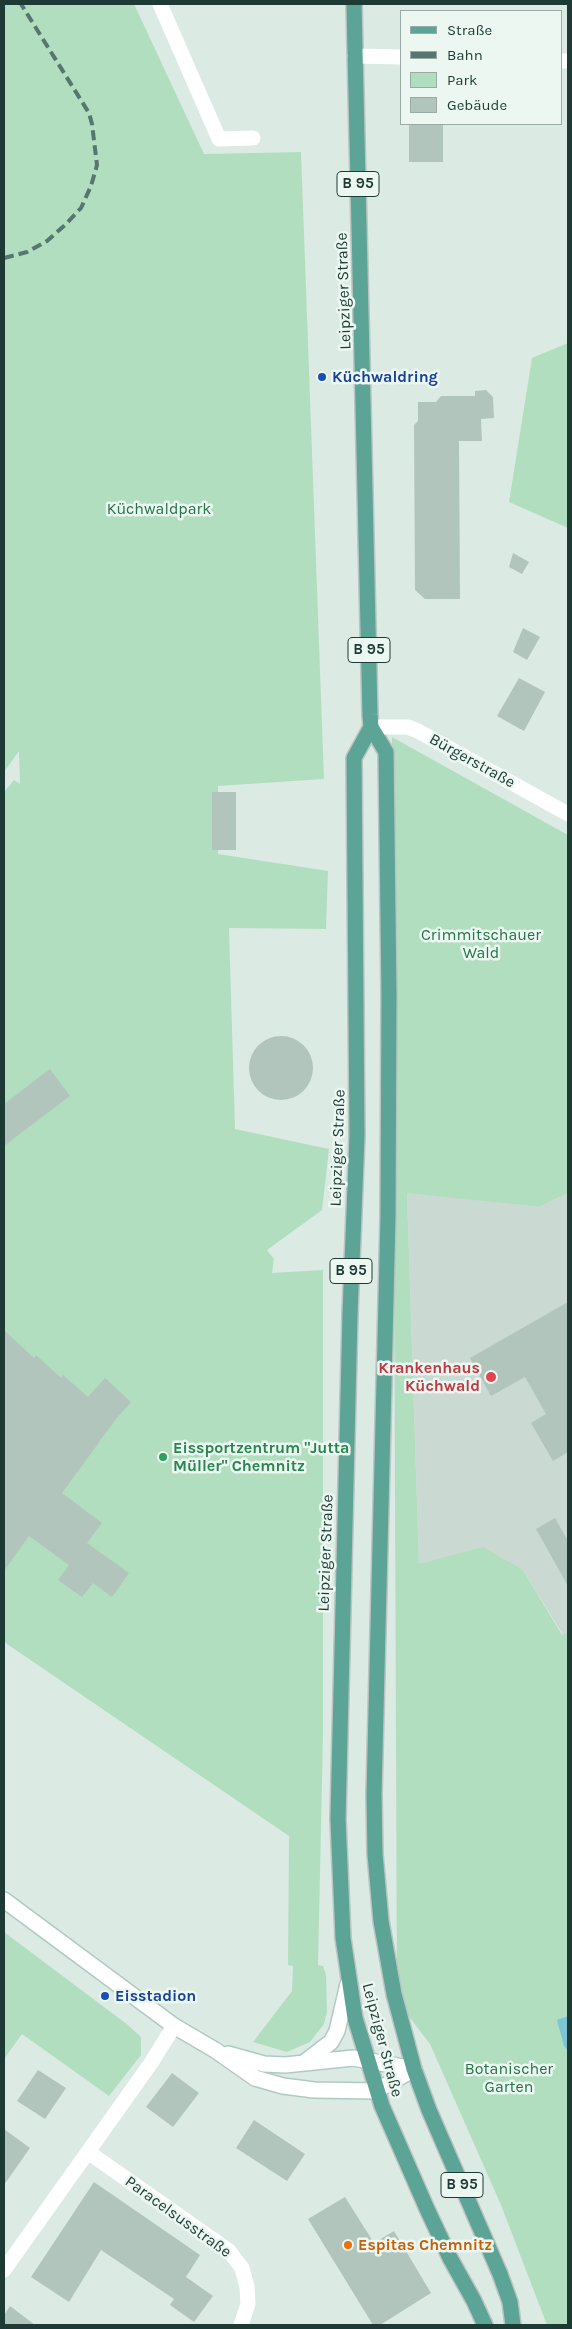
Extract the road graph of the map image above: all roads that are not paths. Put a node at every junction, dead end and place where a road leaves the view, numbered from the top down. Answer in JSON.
{"nodes":[{"id":1,"x":160,"y":4,"type":"edge"},
{"id":2,"x":354,"y":4,"type":"edge"},
{"id":3,"x":355,"y":56,"type":"junction"},
{"id":4,"x":400,"y":57,"type":"edge"},
{"id":5,"x":253,"y":138,"type":"dead end"},
{"id":6,"x":370,"y":727,"type":"junction"},
{"id":7,"x":568,"y":814,"type":"edge"},
{"id":8,"x":4,"y":1900,"type":"edge"},
{"id":9,"x":348,"y":1984,"type":"junction"},
{"id":10,"x":174,"y":2026,"type":"junction"},
{"id":11,"x":215,"y":2050,"type":"junction"},
{"id":12,"x":367,"y":2060,"type":"junction"},
{"id":13,"x":301,"y":2064,"type":"junction"},
{"id":14,"x":414,"y":2069,"type":"junction"},
{"id":15,"x":376,"y":2091,"type":"junction"},
{"id":16,"x":88,"y":2152,"type":"junction"},
{"id":17,"x":4,"y":2270,"type":"edge"},
{"id":18,"x":241,"y":2325,"type":"edge"},
{"id":19,"x":484,"y":2325,"type":"edge"},
{"id":20,"x":513,"y":2325,"type":"edge"}],
"edges":[{"from":1,"to":5,"type":"street"},
{"from":2,"to":3,"type":"main road","name":"Leipziger Straße","number":"B 95"},
{"from":3,"to":4,"type":"street"},
{"from":3,"to":6,"type":"main road","name":"Leipziger Straße","number":"B 95"},
{"from":6,"to":7,"type":"street","name":"Bürgerstraße"},
{"from":6,"to":9,"type":"main road","name":"Leipziger Straße","number":"B 95"},
{"from":6,"to":14,"type":"main road","name":"Leipziger Straße","number":"B 95"},
{"from":8,"to":10,"type":"street"},
{"from":9,"to":12,"type":"main road","name":"Leipziger Straße","number":"B 95"},
{"from":9,"to":13,"type":"street"},
{"from":10,"to":11,"type":"street"},
{"from":10,"to":16,"type":"street"},
{"from":11,"to":13,"type":"street"},
{"from":11,"to":15,"type":"street"},
{"from":12,"to":13,"type":"street"},
{"from":12,"to":14,"type":"street"},
{"from":12,"to":15,"type":"main road","name":"Leipziger Straße","number":"B 95"},
{"from":14,"to":15,"type":"street"},
{"from":14,"to":20,"type":"main road","name":"Leipziger Straße","number":"B 95"},
{"from":15,"to":19,"type":"main road","name":"Leipziger Straße","number":"B 95"},
{"from":16,"to":17,"type":"street"},
{"from":16,"to":18,"type":"street","name":"Paracelsusstraße"}]}
